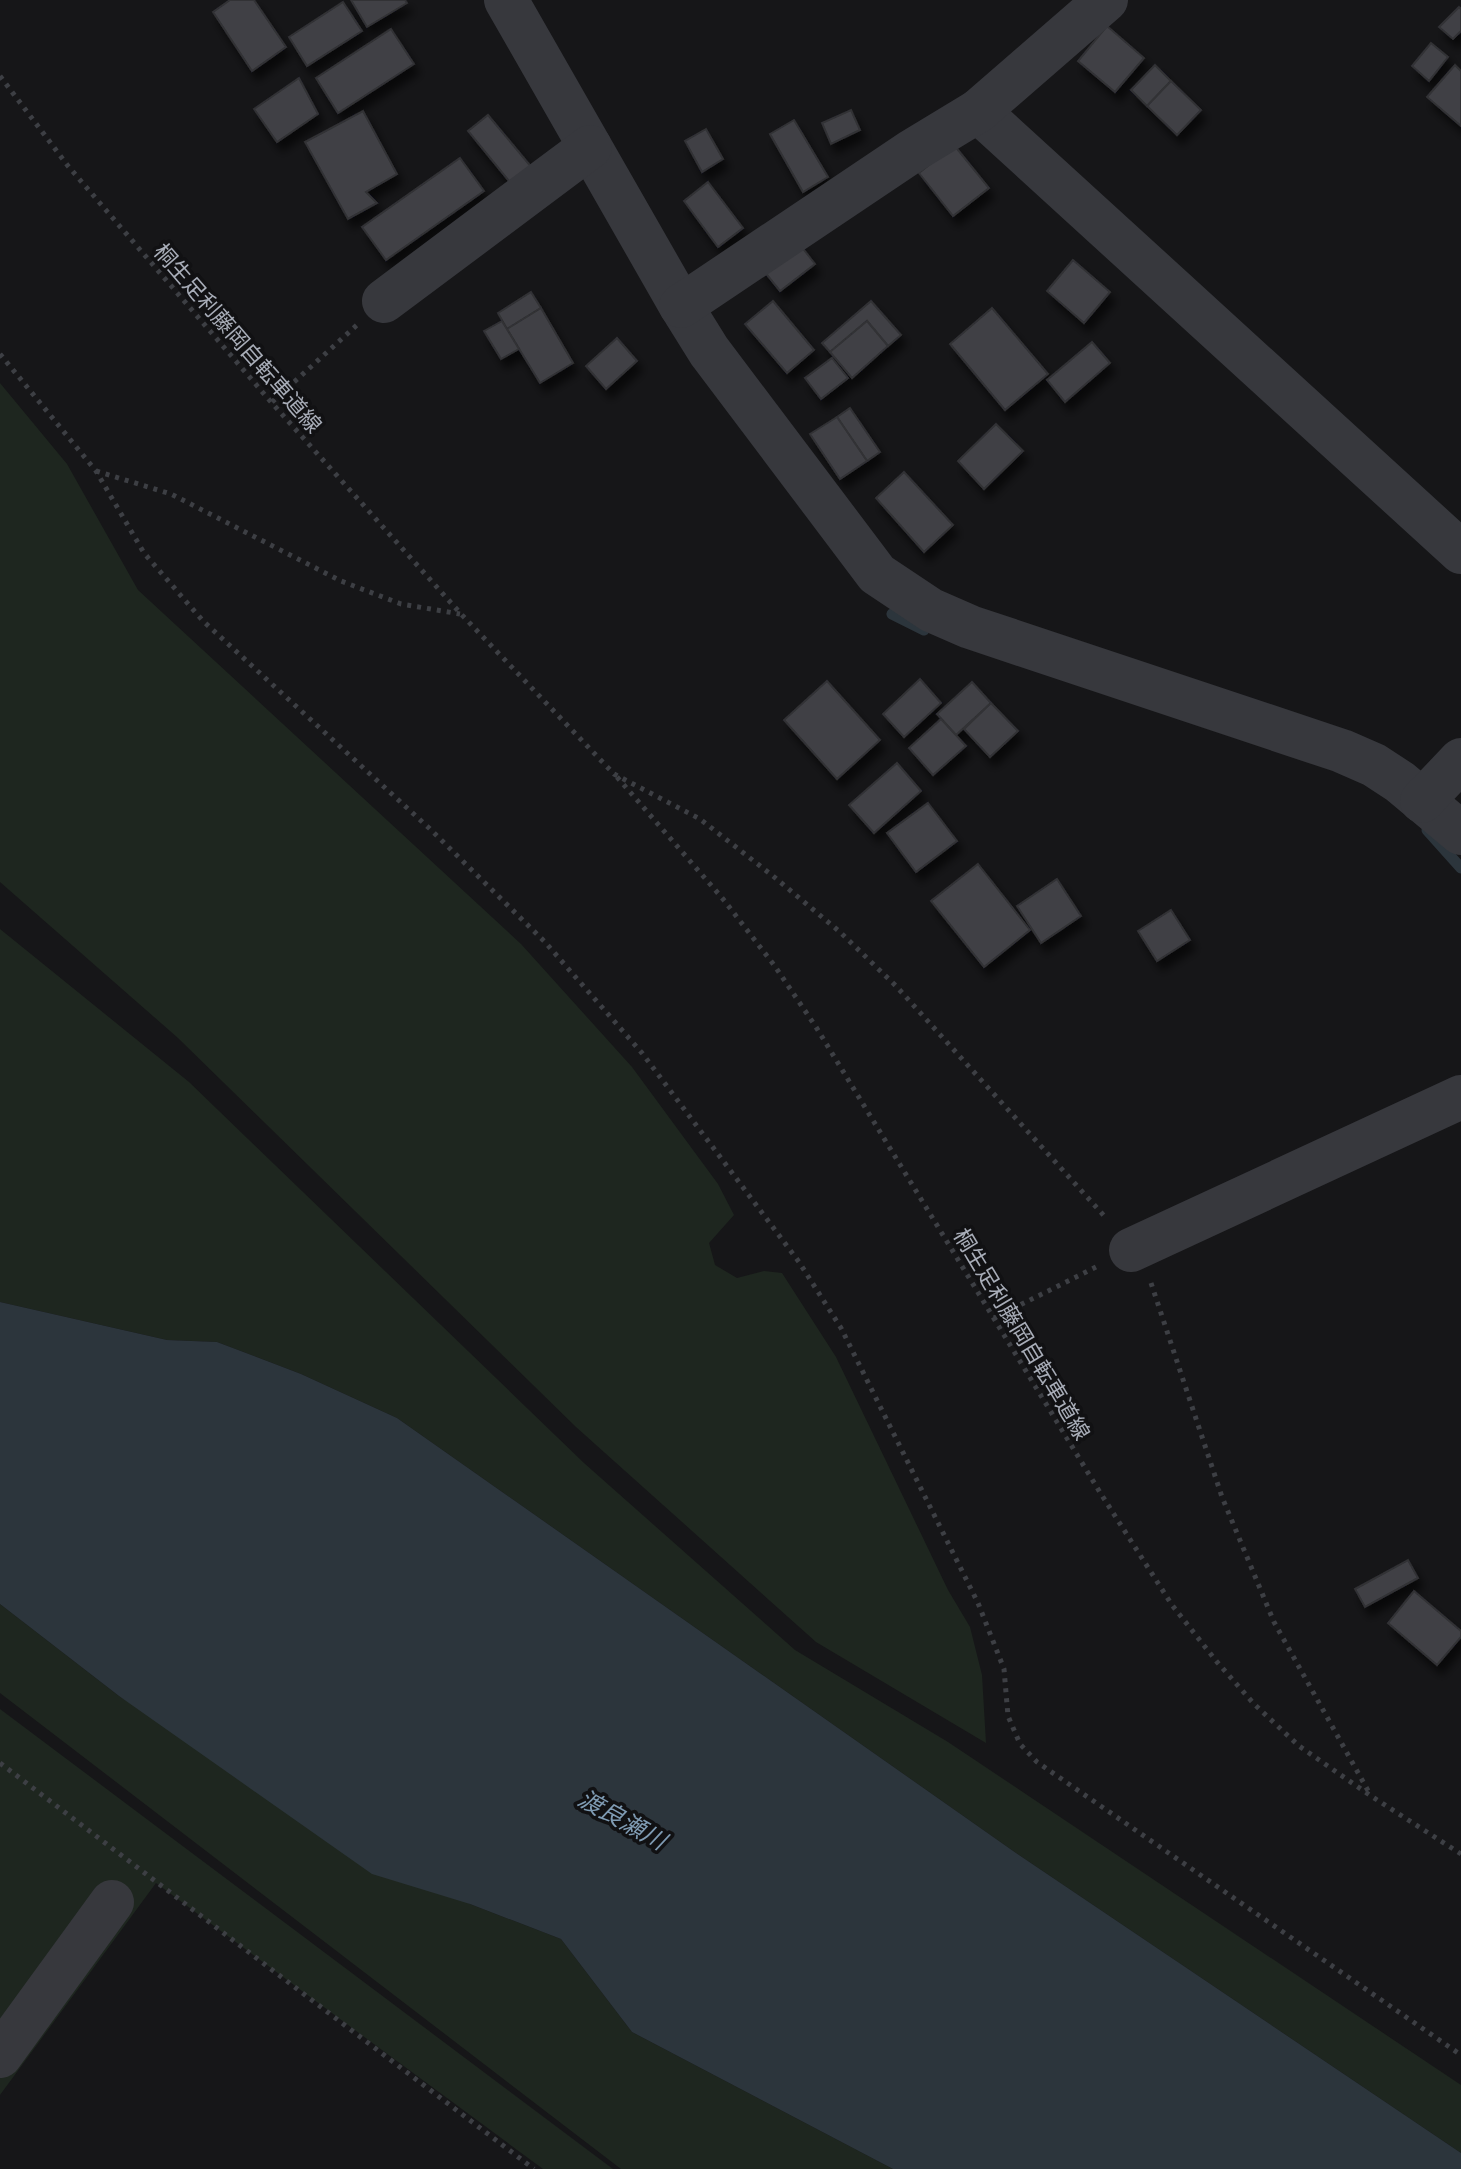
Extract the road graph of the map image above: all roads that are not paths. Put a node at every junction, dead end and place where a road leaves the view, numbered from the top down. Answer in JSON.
{"nodes":[{"id":1,"x":506,"y":0,"type":"edge"},
{"id":2,"x":1106,"y":0,"type":"edge"},
{"id":3,"x":978,"y":111,"type":"junction"},
{"id":4,"x":590,"y":147,"type":"junction"},
{"id":5,"x":384,"y":301,"type":"road end"},
{"id":6,"x":681,"y":306,"type":"junction"},
{"id":7,"x":1461,"y":552,"type":"edge"},
{"id":8,"x":1461,"y":760,"type":"edge"},
{"id":9,"x":1422,"y":801,"type":"junction"},
{"id":10,"x":1461,"y":833,"type":"edge"},
{"id":11,"x":1461,"y":1097,"type":"edge"},
{"id":12,"x":1131,"y":1250,"type":"road end"},
{"id":13,"x":112,"y":1902,"type":"dead end"},
{"id":14,"x":0,"y":2056,"type":"edge"}],
"edges":[{"from":1,"to":4,"type":"street"},
{"from":2,"to":3,"type":"street"},
{"from":3,"to":6,"type":"street"},
{"from":3,"to":7,"type":"street"},
{"from":4,"to":5,"type":"street"},
{"from":4,"to":6,"type":"street"},
{"from":6,"to":9,"type":"street"},
{"from":8,"to":9,"type":"street"},
{"from":9,"to":10,"type":"street"},
{"from":11,"to":12,"type":"street"},
{"from":13,"to":14,"type":"street"}]}
